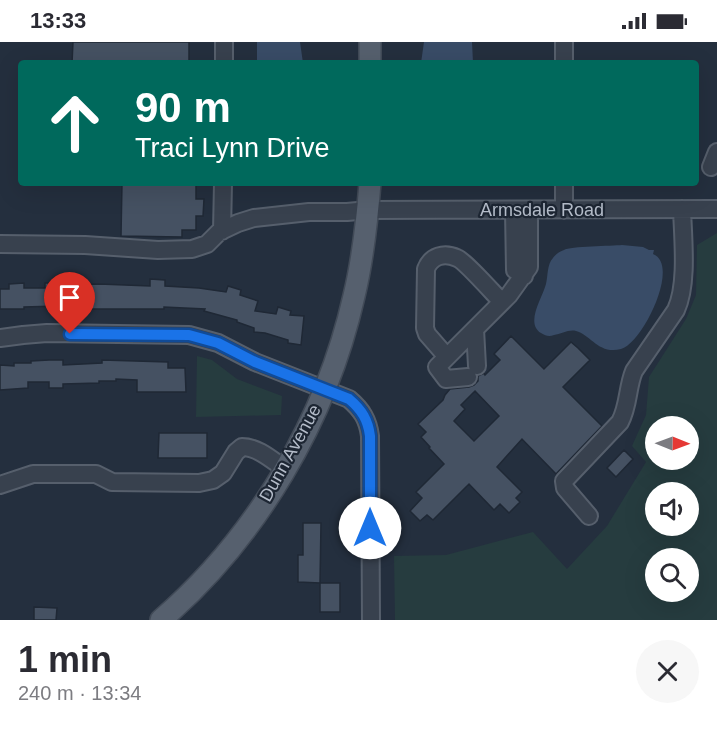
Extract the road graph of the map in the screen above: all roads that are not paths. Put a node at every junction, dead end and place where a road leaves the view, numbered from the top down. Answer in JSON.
{"nodes":[{"id":1,"x":224,"y":42,"type":"edge"},
{"id":2,"x":370,"y":42,"type":"edge"},
{"id":3,"x":564,"y":42,"type":"edge"},
{"id":4,"x":224,"y":60,"type":"edge"},
{"id":5,"x":370,"y":60,"type":"edge"},
{"id":6,"x":564,"y":60,"type":"edge"},
{"id":7,"x":223,"y":186,"type":"edge"},
{"id":8,"x":370,"y":186,"type":"edge"},
{"id":9,"x":564,"y":186,"type":"edge"},
{"id":10,"x":682,"y":209,"type":"junction"},
{"id":11,"x":717,"y":209,"type":"edge"},
{"id":12,"x":368,"y":210,"type":"junction"},
{"id":13,"x":522,"y":210,"type":"junction"},
{"id":14,"x":564,"y":210,"type":"junction"},
{"id":15,"x":222,"y":231,"type":"junction"},
{"id":16,"x":0,"y":244,"type":"edge"},
{"id":17,"x":502,"y":302,"type":"junction"},
{"id":18,"x":475,"y":329,"type":"junction"},
{"id":19,"x":0,"y":338,"type":"edge"},
{"id":20,"x":447,"y":357,"type":"junction"},
{"id":21,"x":325,"y":389,"type":"junction"},
{"id":22,"x":285,"y":469,"type":"junction"},
{"id":23,"x":0,"y":485,"type":"edge"},
{"id":24,"x":589,"y":516,"type":"dead end"},
{"id":25,"x":161,"y":620,"type":"edge"},
{"id":26,"x":370,"y":620,"type":"edge"}],
"edges":[{"from":1,"to":4,"type":"street"},
{"from":2,"to":5,"type":"main road"},
{"from":3,"to":6,"type":"street"},
{"from":7,"to":15,"type":"street"},
{"from":8,"to":12,"type":"main road","name":"Dunn Avenue"},
{"from":9,"to":14,"type":"street"},
{"from":10,"to":11,"type":"street","name":"Armsdale Road"},
{"from":10,"to":14,"type":"street","name":"Armsdale Road"},
{"from":10,"to":24,"type":"street"},
{"from":12,"to":13,"type":"street","name":"Armsdale Road"},
{"from":12,"to":15,"type":"street","name":"Armsdale Road"},
{"from":12,"to":21,"type":"main road","name":"Dunn Avenue"},
{"from":13,"to":14,"type":"street","name":"Armsdale Road"},
{"from":13,"to":17,"type":"street"},
{"from":15,"to":16,"type":"street","name":"Armsdale Road"},
{"from":17,"to":18,"type":"street"},
{"from":17,"to":20,"type":"street"},
{"from":18,"to":20,"type":"street"},
{"from":18,"to":20,"type":"street"},
{"from":19,"to":21,"type":"street"},
{"from":21,"to":22,"type":"main road","name":"Dunn Avenue"},
{"from":21,"to":26,"type":"street"},
{"from":22,"to":23,"type":"street"},
{"from":22,"to":25,"type":"main road","name":"Dunn Avenue"}]}
